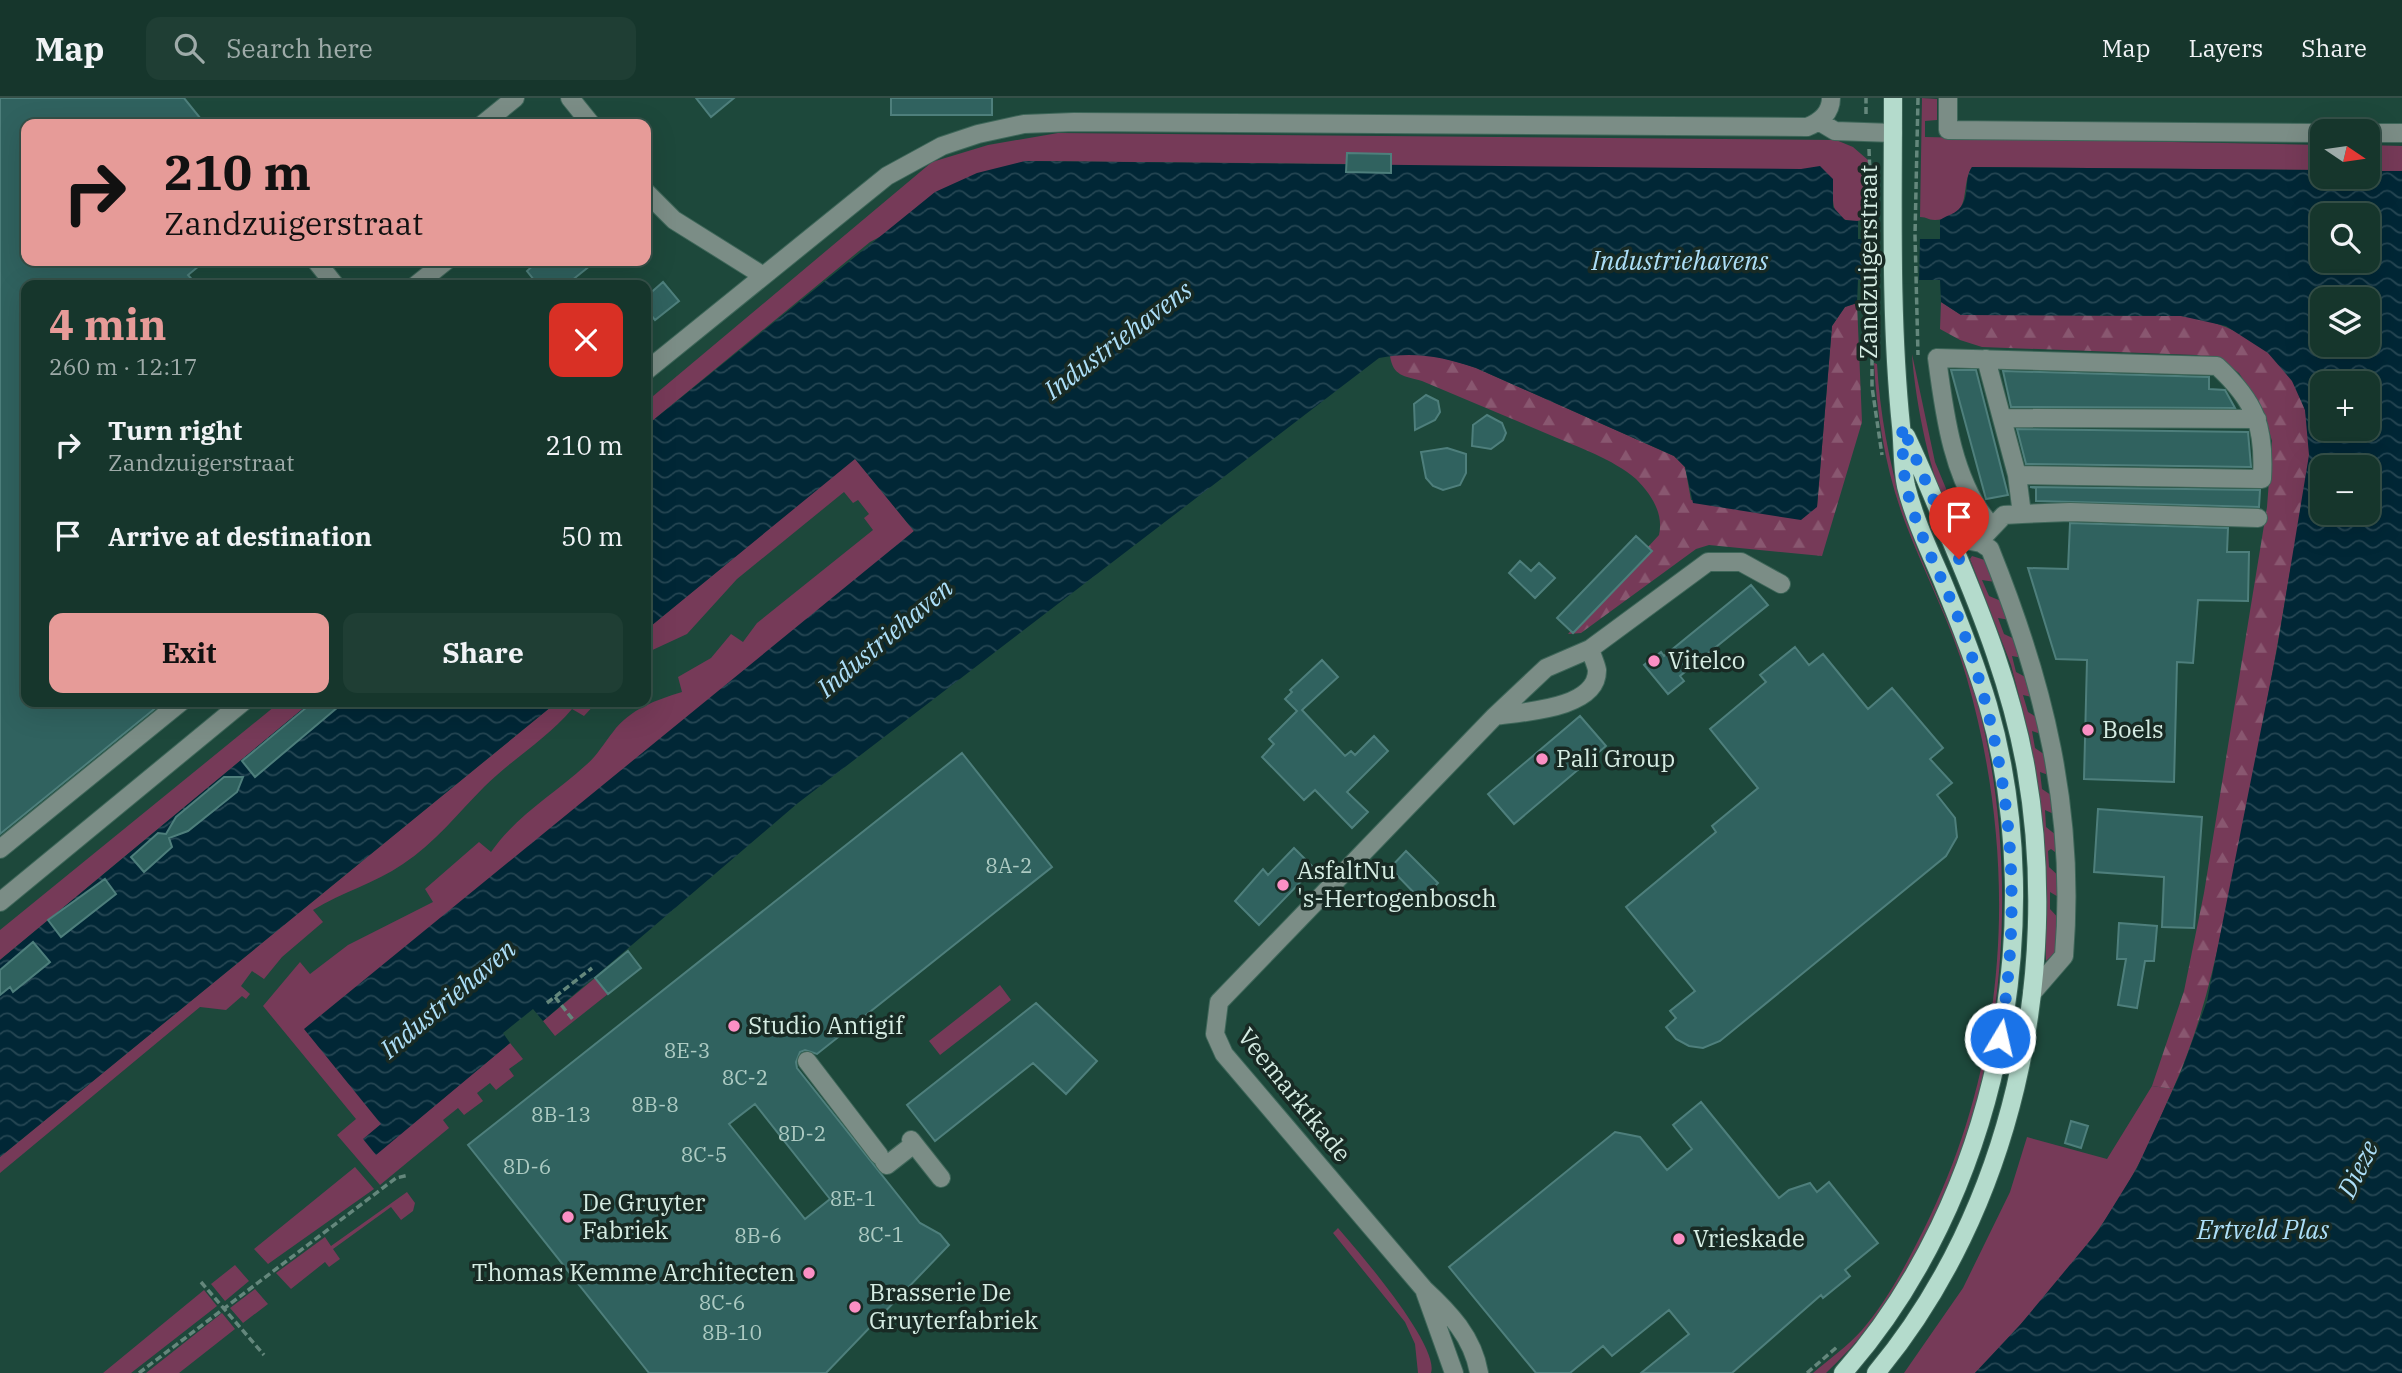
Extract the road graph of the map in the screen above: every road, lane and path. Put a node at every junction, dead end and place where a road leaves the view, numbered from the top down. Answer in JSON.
{"nodes":[{"id":1,"x":515,"y":98,"type":"edge"},
{"id":2,"x":570,"y":98,"type":"edge"},
{"id":3,"x":1831,"y":98,"type":"edge"},
{"id":4,"x":1866,"y":98,"type":"edge"},
{"id":5,"x":1894,"y":98,"type":"edge"},
{"id":6,"x":1918,"y":98,"type":"edge"},
{"id":7,"x":1948,"y":98,"type":"edge"},
{"id":8,"x":489,"y":119,"type":"edge"},
{"id":9,"x":587,"y":119,"type":"edge"},
{"id":10,"x":1820,"y":122,"type":"junction"},
{"id":11,"x":1893,"y":133,"type":"junction"},
{"id":12,"x":2310,"y":133,"type":"edge"},
{"id":13,"x":2380,"y":133,"type":"edge"},
{"id":14,"x":2402,"y":133,"type":"edge"},
{"id":15,"x":1866,"y":134,"type":"junction"},
{"id":16,"x":651,"y":197,"type":"edge"},
{"id":17,"x":320,"y":266,"type":"edge"},
{"id":18,"x":441,"y":266,"type":"edge"},
{"id":19,"x":762,"y":275,"type":"junction"},
{"id":20,"x":331,"y":280,"type":"edge"},
{"id":21,"x":427,"y":280,"type":"edge"},
{"id":22,"x":1915,"y":285,"type":"dead end"},
{"id":23,"x":1986,"y":359,"type":"junction"},
{"id":24,"x":651,"y":367,"type":"edge"},
{"id":25,"x":2002,"y":418,"type":"junction"},
{"id":26,"x":2257,"y":419,"type":"junction"},
{"id":27,"x":1902,"y":426,"type":"junction"},
{"id":28,"x":1884,"y":462,"type":"dead end"},
{"id":29,"x":2017,"y":475,"type":"junction"},
{"id":30,"x":2022,"y":514,"type":"junction"},
{"id":31,"x":2258,"y":518,"type":"dead end"},
{"id":32,"x":1991,"y":525,"type":"junction"},
{"id":33,"x":1949,"y":537,"type":"junction"},
{"id":34,"x":1981,"y":543,"type":"junction"},
{"id":35,"x":1781,"y":583,"type":"dead end"},
{"id":36,"x":1590,"y":649,"type":"junction"},
{"id":37,"x":175,"y":707,"type":"edge"},
{"id":38,"x":237,"y":707,"type":"edge"},
{"id":39,"x":1495,"y":716,"type":"junction"},
{"id":40,"x":0,"y":849,"type":"edge"},
{"id":41,"x":0,"y":902,"type":"edge"},
{"id":42,"x":592,"y":968,"type":"dead end"},
{"id":43,"x":2032,"y":993,"type":"junction"},
{"id":44,"x":555,"y":997,"type":"junction"},
{"id":45,"x":547,"y":1003,"type":"dead end"},
{"id":46,"x":574,"y":1021,"type":"dead end"},
{"id":47,"x":807,"y":1061,"type":"dead end"},
{"id":48,"x":410,"y":1175,"type":"dead end"},
{"id":49,"x":941,"y":1178,"type":"dead end"},
{"id":50,"x":201,"y":1282,"type":"dead end"},
{"id":51,"x":1424,"y":1289,"type":"junction"},
{"id":52,"x":224,"y":1307,"type":"junction"},
{"id":53,"x":1843,"y":1342,"type":"dead end"},
{"id":54,"x":264,"y":1356,"type":"dead end"},
{"id":55,"x":139,"y":1373,"type":"edge"},
{"id":56,"x":1454,"y":1373,"type":"edge"},
{"id":57,"x":1479,"y":1373,"type":"edge"},
{"id":58,"x":1807,"y":1373,"type":"edge"},
{"id":59,"x":1843,"y":1373,"type":"edge"},
{"id":60,"x":1876,"y":1373,"type":"edge"}],
"edges":[{"from":1,"to":8,"type":"street"},
{"from":2,"to":9,"type":"street"},
{"from":3,"to":10,"type":"street"},
{"from":4,"to":15,"type":"path","name":"Zandzuigerstraat"},
{"from":5,"to":11,"type":"main road","name":"Zandzuigerstraat"},
{"from":6,"to":22,"type":"path"},
{"from":7,"to":12,"type":"street"},
{"from":10,"to":15,"type":"street"},
{"from":10,"to":19,"type":"street"},
{"from":11,"to":15,"type":"street"},
{"from":11,"to":27,"type":"main road","name":"Zandzuigerstraat"},
{"from":13,"to":14,"type":"street"},
{"from":15,"to":28,"type":"path","name":"Zandzuigerstraat"},
{"from":16,"to":19,"type":"street"},
{"from":17,"to":20,"type":"street"},
{"from":18,"to":21,"type":"street"},
{"from":19,"to":24,"type":"street"},
{"from":23,"to":25,"type":"street"},
{"from":23,"to":26,"type":"street"},
{"from":23,"to":32,"type":"street"},
{"from":25,"to":26,"type":"street"},
{"from":25,"to":29,"type":"street"},
{"from":26,"to":29,"type":"street"},
{"from":27,"to":33,"type":"main road","name":"Zandzuigerstraat"},
{"from":27,"to":59,"type":"main road","name":"Zandzuigerstraat"},
{"from":29,"to":30,"type":"street"},
{"from":30,"to":31,"type":"street"},
{"from":30,"to":32,"type":"street"},
{"from":32,"to":34,"type":"street"},
{"from":33,"to":34,"type":"street"},
{"from":33,"to":43,"type":"main road","name":"Zandzuigerstraat"},
{"from":34,"to":43,"type":"street"},
{"from":35,"to":36,"type":"street","name":"Veemarktkade"},
{"from":36,"to":39,"type":"street","name":"Veemarktkade"},
{"from":36,"to":39,"type":"street"},
{"from":37,"to":40,"type":"street"},
{"from":38,"to":41,"type":"street"},
{"from":39,"to":51,"type":"street","name":"Veemarktkade"},
{"from":42,"to":44,"type":"path"},
{"from":43,"to":60,"type":"main road","name":"Zandzuigerstraat"},
{"from":44,"to":45,"type":"path"},
{"from":44,"to":46,"type":"path"},
{"from":47,"to":49,"type":"street"},
{"from":48,"to":52,"type":"path"},
{"from":50,"to":52,"type":"path"},
{"from":51,"to":56,"type":"street","name":"Veemarktkade"},
{"from":51,"to":57,"type":"street","name":"Veemarktkade"},
{"from":52,"to":54,"type":"path"},
{"from":52,"to":55,"type":"path"},
{"from":53,"to":58,"type":"path"}]}
